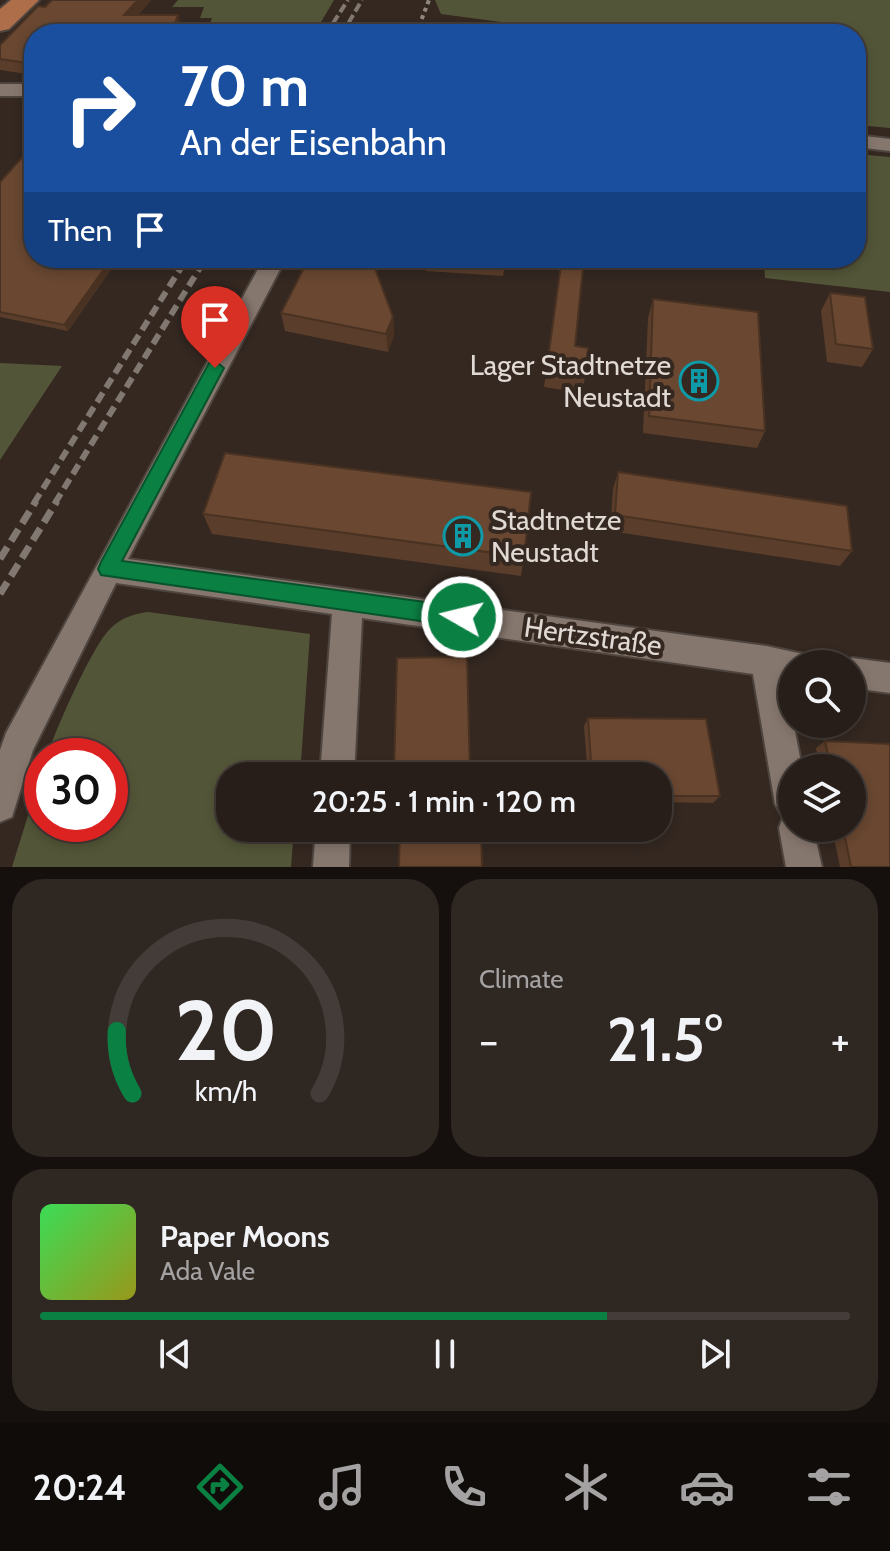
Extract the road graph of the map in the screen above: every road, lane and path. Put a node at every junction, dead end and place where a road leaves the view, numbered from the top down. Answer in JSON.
{"nodes":[{"id":1,"x":26,"y":0,"type":"edge"},
{"id":2,"x":429,"y":0,"type":"edge"},
{"id":3,"x":0,"y":23,"type":"edge"},
{"id":4,"x":420,"y":24,"type":"edge"},
{"id":5,"x":0,"y":90,"type":"edge"},
{"id":6,"x":24,"y":90,"type":"edge"},
{"id":7,"x":866,"y":142,"type":"edge"},
{"id":8,"x":890,"y":145,"type":"edge"},
{"id":9,"x":270,"y":268,"type":"edge"},
{"id":10,"x":108,"y":569,"type":"junction"},
{"id":11,"x":348,"y":601,"type":"junction"},
{"id":12,"x":778,"y":663,"type":"edge"},
{"id":13,"x":866,"y":675,"type":"edge"},
{"id":14,"x":890,"y":678,"type":"edge"},
{"id":15,"x":338,"y":762,"type":"edge"},
{"id":16,"x":0,"y":805,"type":"edge"},
{"id":17,"x":332,"y":842,"type":"edge"},
{"id":18,"x":799,"y":842,"type":"edge"},
{"id":19,"x":331,"y":867,"type":"edge"},
{"id":20,"x":804,"y":867,"type":"edge"}],
"edges":[{"from":1,"to":3,"type":"main road"},
{"from":2,"to":4,"type":"path"},
{"from":5,"to":6,"type":"street"},
{"from":7,"to":8,"type":"street"},
{"from":9,"to":10,"type":"street"},
{"from":10,"to":11,"type":"street","name":"Hertzstraße"},
{"from":10,"to":16,"type":"street"},
{"from":11,"to":12,"type":"street","name":"Hertzstraße"},
{"from":11,"to":15,"type":"street"},
{"from":13,"to":14,"type":"street"},
{"from":17,"to":19,"type":"street"},
{"from":18,"to":20,"type":"street"}]}
